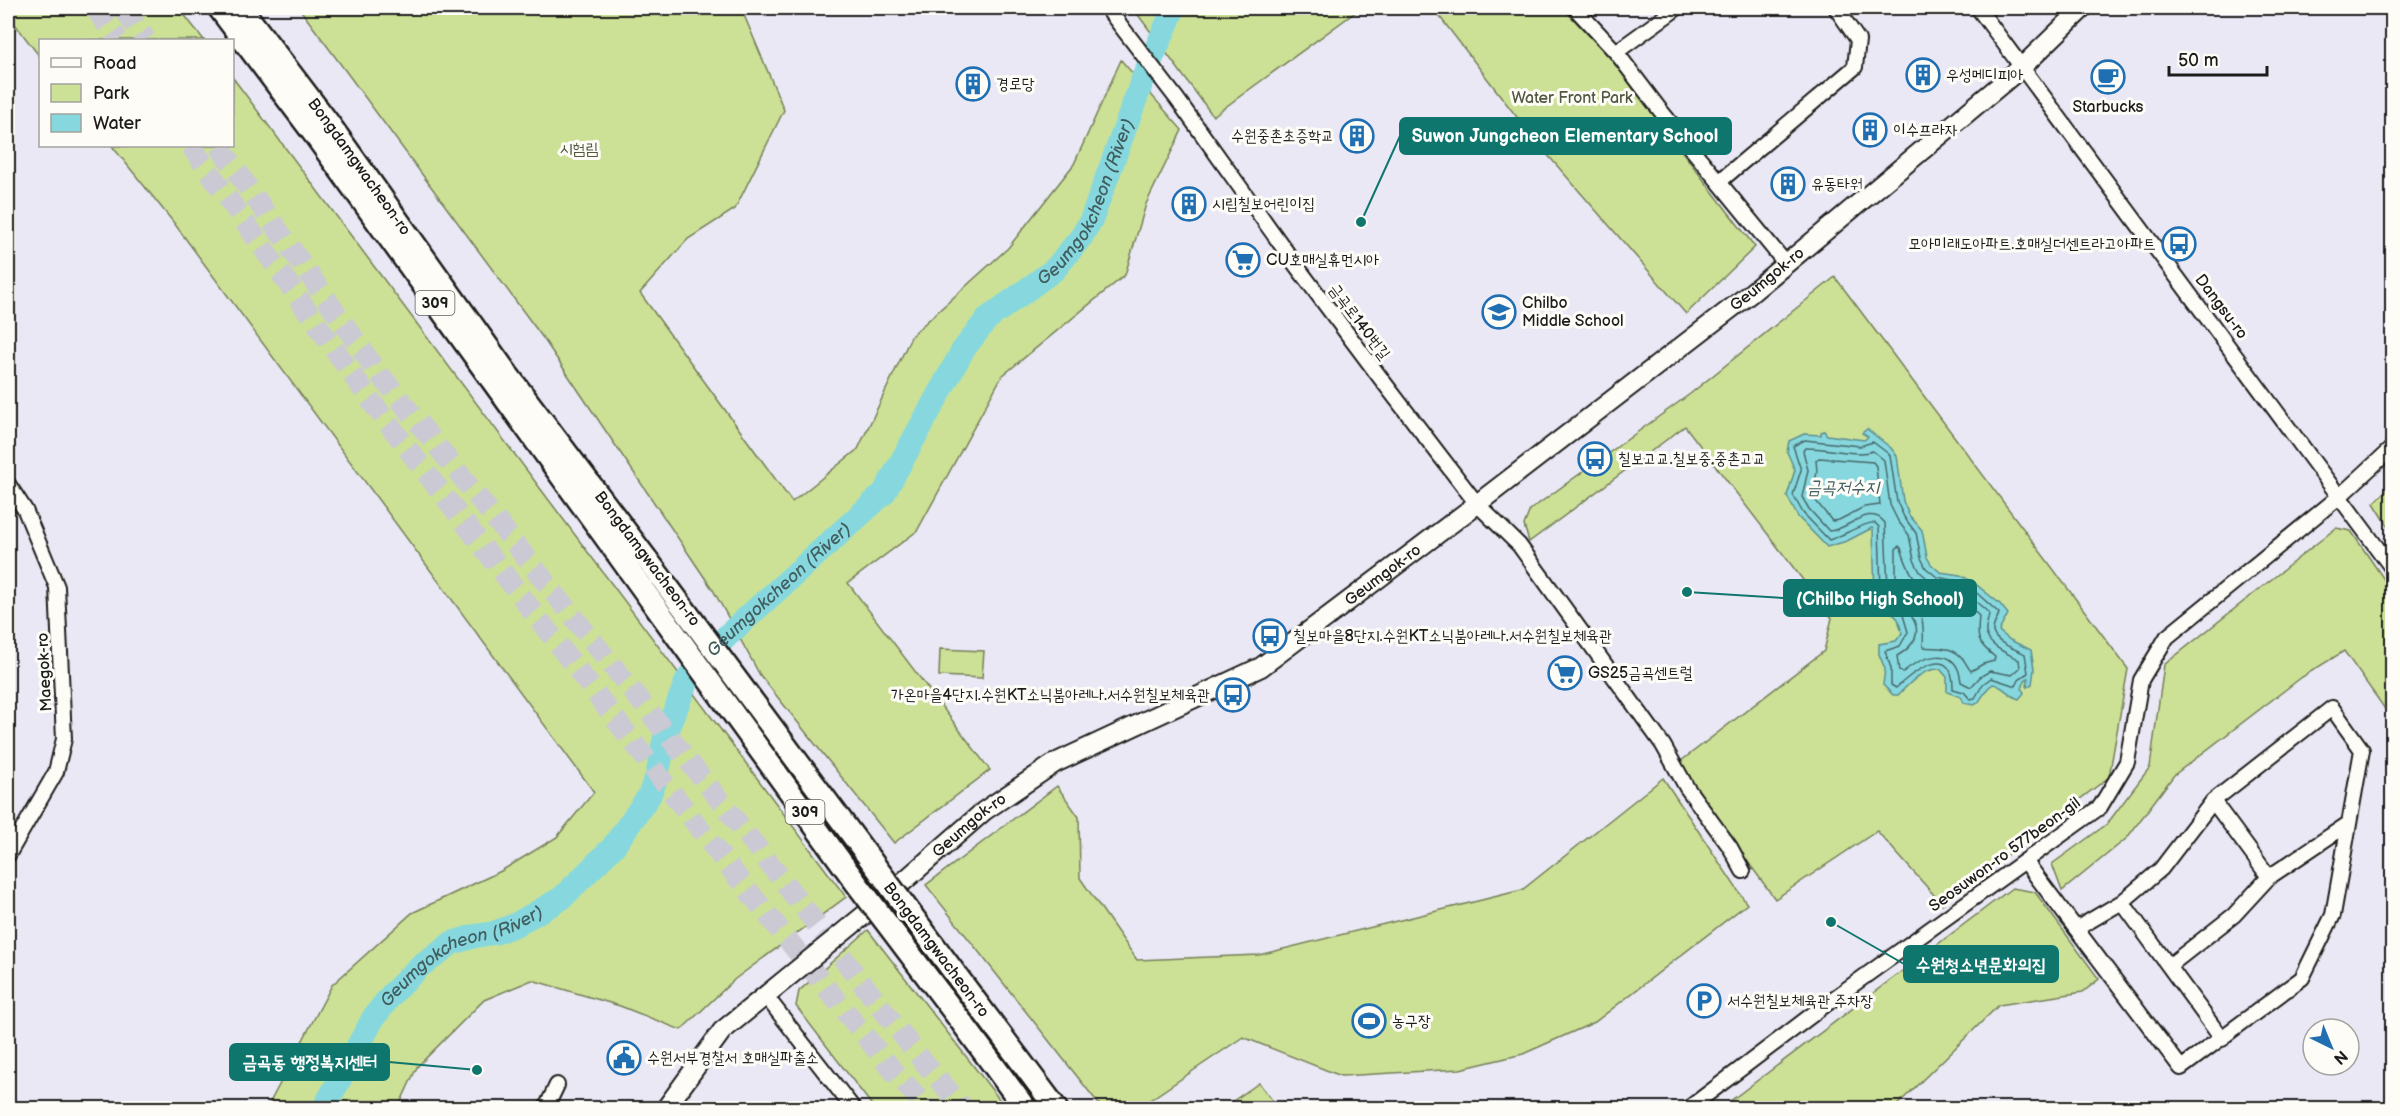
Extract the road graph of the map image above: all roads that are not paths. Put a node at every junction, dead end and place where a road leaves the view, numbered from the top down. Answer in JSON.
{"nodes":[{"id":1,"x":219,"y":8,"type":"edge"},
{"id":2,"x":242,"y":8,"type":"edge"},
{"id":3,"x":1107,"y":8,"type":"edge"},
{"id":4,"x":1575,"y":8,"type":"edge"},
{"id":5,"x":1677,"y":8,"type":"edge"},
{"id":6,"x":1836,"y":8,"type":"edge"},
{"id":7,"x":1978,"y":8,"type":"edge"},
{"id":8,"x":2084,"y":8,"type":"edge"},
{"id":9,"x":1616,"y":52,"type":"junction"},
{"id":10,"x":2022,"y":67,"type":"junction"},
{"id":11,"x":1720,"y":181,"type":"junction"},
{"id":12,"x":1786,"y":264,"type":"junction"},
{"id":13,"x":2392,"y":448,"type":"edge"},
{"id":14,"x":8,"y":484,"type":"edge"},
{"id":15,"x":2340,"y":495,"type":"junction"},
{"id":16,"x":1477,"y":504,"type":"junction"},
{"id":17,"x":2392,"y":568,"type":"edge"},
{"id":18,"x":2213,"y":801,"type":"junction"},
{"id":19,"x":2348,"y":824,"type":"junction"},
{"id":20,"x":8,"y":855,"type":"edge"},
{"id":21,"x":2025,"y":861,"type":"junction"},
{"id":22,"x":1743,"y":871,"type":"dead end"},
{"id":23,"x":2270,"y":877,"type":"junction"},
{"id":24,"x":2122,"y":902,"type":"junction"},
{"id":25,"x":2076,"y":929,"type":"junction"},
{"id":26,"x":2169,"y":966,"type":"junction"},
{"id":27,"x":765,"y":994,"type":"junction"},
{"id":28,"x":2222,"y":1039,"type":"junction"},
{"id":29,"x":557,"y":1085,"type":"dead end"},
{"id":30,"x":546,"y":1108,"type":"edge"},
{"id":31,"x":666,"y":1108,"type":"edge"},
{"id":32,"x":853,"y":1108,"type":"edge"},
{"id":33,"x":1025,"y":1108,"type":"edge"},
{"id":34,"x":1056,"y":1108,"type":"edge"},
{"id":35,"x":1689,"y":1108,"type":"edge"}],
"edges":[{"from":1,"to":33,"type":"highway","name":"Bongdamgwacheon-ro","number":"309","bridge":true},
{"from":2,"to":34,"type":"highway","name":"Bongdamgwacheon-ro","number":"309","bridge":true},
{"from":3,"to":16,"type":"street","name":"금곡로140번길"},
{"from":4,"to":9,"type":"street"},
{"from":5,"to":9,"type":"street"},
{"from":6,"to":11,"type":"street"},
{"from":7,"to":10,"type":"street","name":"Dangsu-ro"},
{"from":8,"to":10,"type":"main road","name":"Geumgok-ro"},
{"from":9,"to":11,"type":"street"},
{"from":10,"to":12,"type":"main road","name":"Geumgok-ro"},
{"from":10,"to":15,"type":"street","name":"Dangsu-ro"},
{"from":11,"to":12,"type":"street"},
{"from":12,"to":16,"type":"main road","name":"Geumgok-ro"},
{"from":13,"to":15,"type":"street","name":"Seosuwon-ro 577beon-gil"},
{"from":14,"to":20,"type":"street","name":"Maegok-ro"},
{"from":15,"to":17,"type":"street","name":"Dangsu-ro"},
{"from":15,"to":21,"type":"street","name":"Seosuwon-ro 577beon-gil"},
{"from":16,"to":22,"type":"street","name":"금곡로140번길"},
{"from":16,"to":27,"type":"main road","name":"Geumgok-ro"},
{"from":18,"to":19,"type":"street"},
{"from":18,"to":23,"type":"street"},
{"from":18,"to":24,"type":"street"},
{"from":19,"to":23,"type":"street"},
{"from":19,"to":28,"type":"street"},
{"from":21,"to":25,"type":"street"},
{"from":21,"to":35,"type":"street","name":"Seosuwon-ro 577beon-gil"},
{"from":23,"to":26,"type":"street"},
{"from":24,"to":25,"type":"street"},
{"from":24,"to":26,"type":"street"},
{"from":25,"to":28,"type":"street"},
{"from":26,"to":28,"type":"street"},
{"from":27,"to":31,"type":"main road","name":"Geumgok-ro"},
{"from":27,"to":32,"type":"street"},
{"from":29,"to":30,"type":"street"}]}
